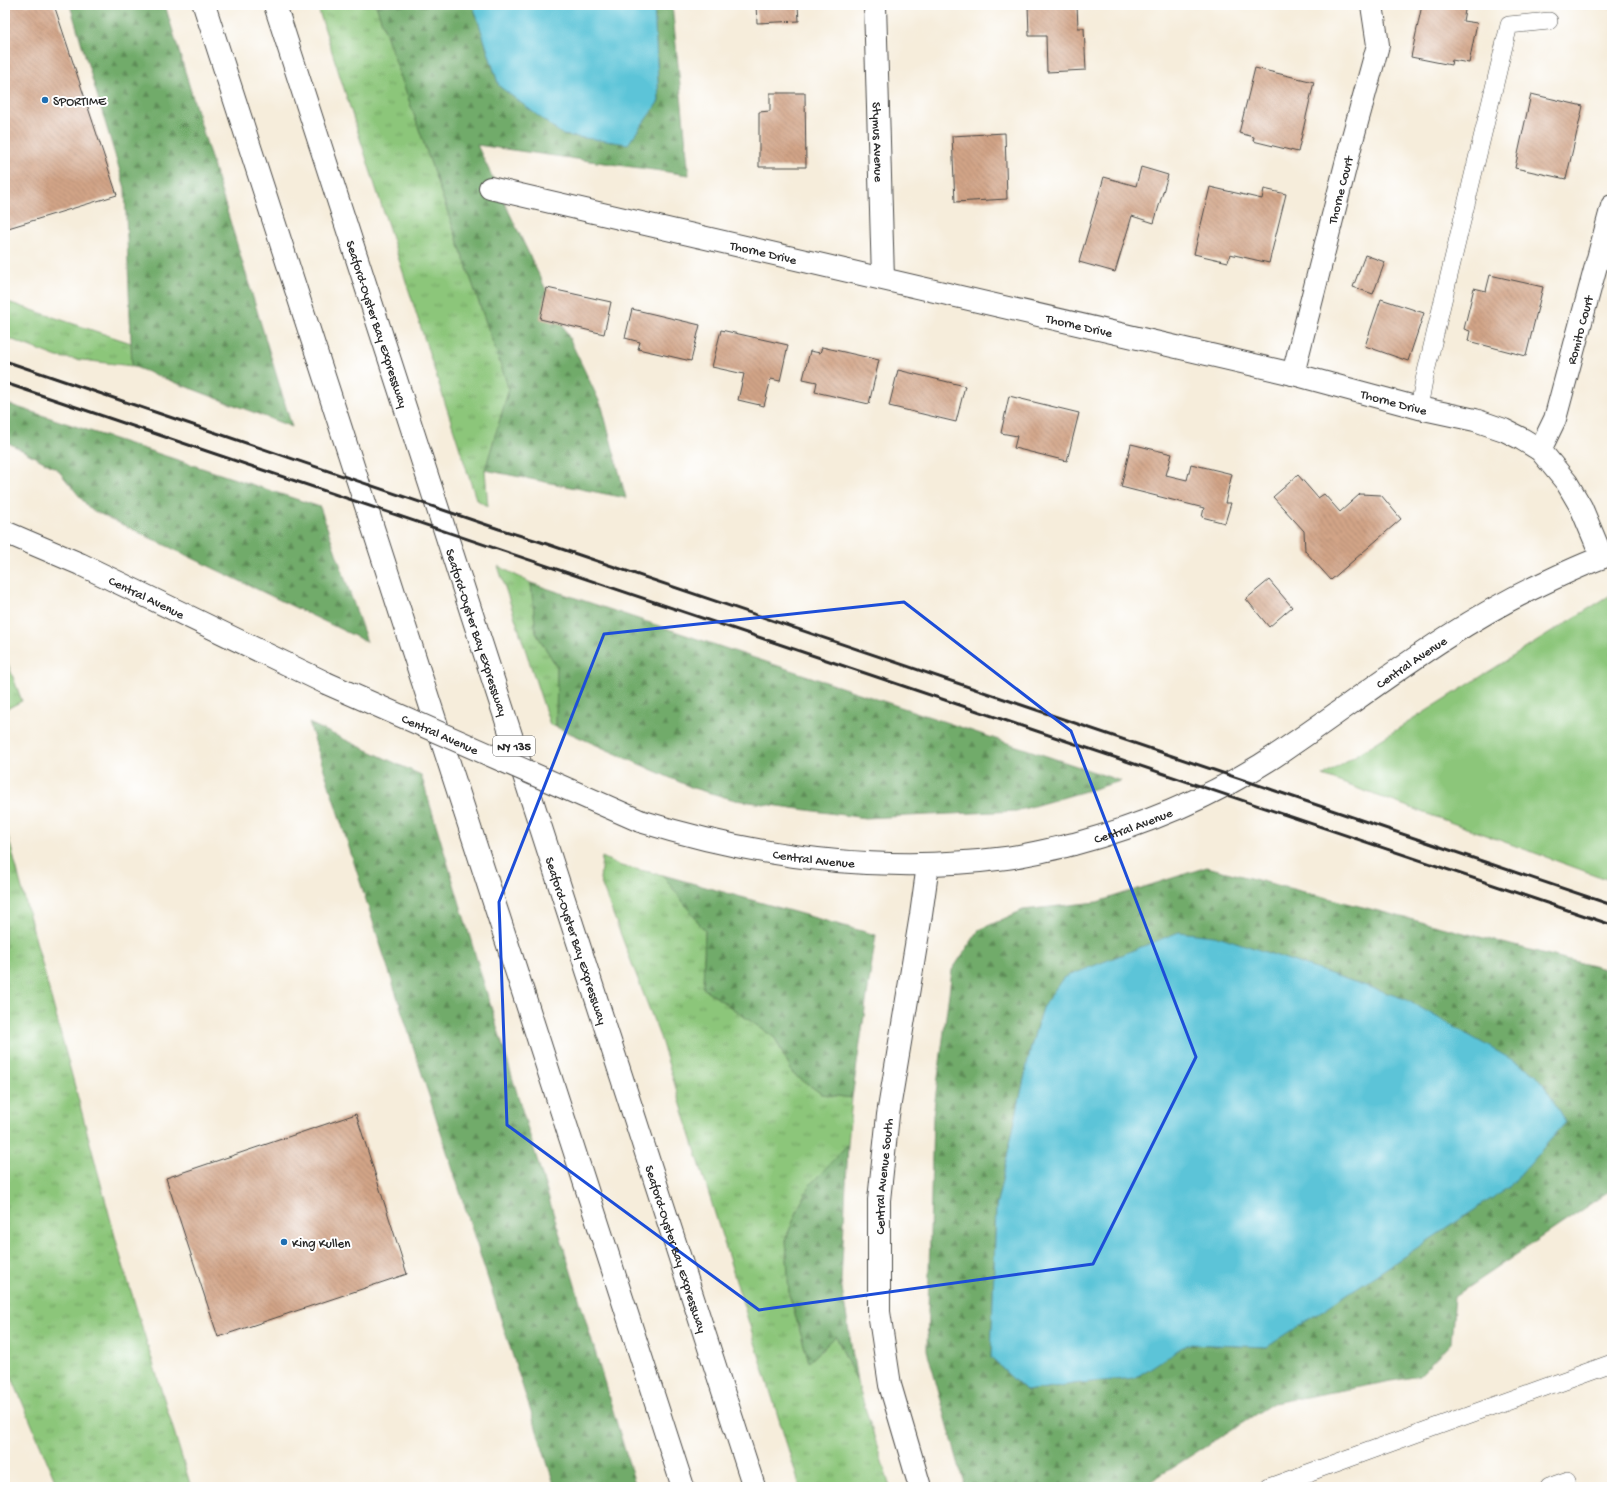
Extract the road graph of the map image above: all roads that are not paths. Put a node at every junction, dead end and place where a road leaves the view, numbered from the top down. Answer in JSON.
{"nodes":[{"id":1,"x":204,"y":5,"type":"edge"},
{"id":2,"x":275,"y":5,"type":"edge"},
{"id":3,"x":875,"y":5,"type":"edge"},
{"id":4,"x":1372,"y":5,"type":"edge"},
{"id":5,"x":1549,"y":21,"type":"dead end"},
{"id":6,"x":490,"y":188,"type":"dead end"},
{"id":7,"x":1612,"y":206,"type":"edge"},
{"id":8,"x":883,"y":278,"type":"junction"},
{"id":9,"x":1292,"y":374,"type":"junction"},
{"id":10,"x":1419,"y":408,"type":"junction"},
{"id":11,"x":1540,"y":450,"type":"junction"},
{"id":12,"x":5,"y":532,"type":"edge"},
{"id":13,"x":1607,"y":556,"type":"edge"},
{"id":14,"x":928,"y":864,"type":"junction"},
{"id":15,"x":1612,"y":1363,"type":"edge"},
{"id":16,"x":683,"y":1487,"type":"edge"},
{"id":17,"x":754,"y":1487,"type":"edge"},
{"id":18,"x":920,"y":1487,"type":"edge"},
{"id":19,"x":1269,"y":1487,"type":"edge"},
{"id":20,"x":1548,"y":1487,"type":"edge"},
{"id":21,"x":1570,"y":1487,"type":"edge"}],
"edges":[{"from":1,"to":16,"type":"main road"},
{"from":2,"to":17,"type":"main road","name":"Seaford-Oyster Bay Expressway","number":"NY 135"},
{"from":3,"to":8,"type":"main road","name":"Stymus Avenue"},
{"from":4,"to":9,"type":"main road","name":"Thorne Court"},
{"from":5,"to":10,"type":"lane"},
{"from":6,"to":8,"type":"main road","name":"Thorne Drive"},
{"from":7,"to":11,"type":"main road","name":"Romito Court"},
{"from":8,"to":9,"type":"main road","name":"Thorne Drive"},
{"from":9,"to":10,"type":"main road","name":"Thorne Drive"},
{"from":10,"to":11,"type":"main road","name":"Thorne Drive"},
{"from":11,"to":13,"type":"main road","name":"Thorne Drive"},
{"from":12,"to":14,"type":"main road","name":"Central Avenue","bridge":true},
{"from":13,"to":14,"type":"main road","name":"Central Avenue"},
{"from":14,"to":18,"type":"main road","name":"Central Avenue South"},
{"from":15,"to":19,"type":"lane"},
{"from":20,"to":21,"type":"lane"}]}
